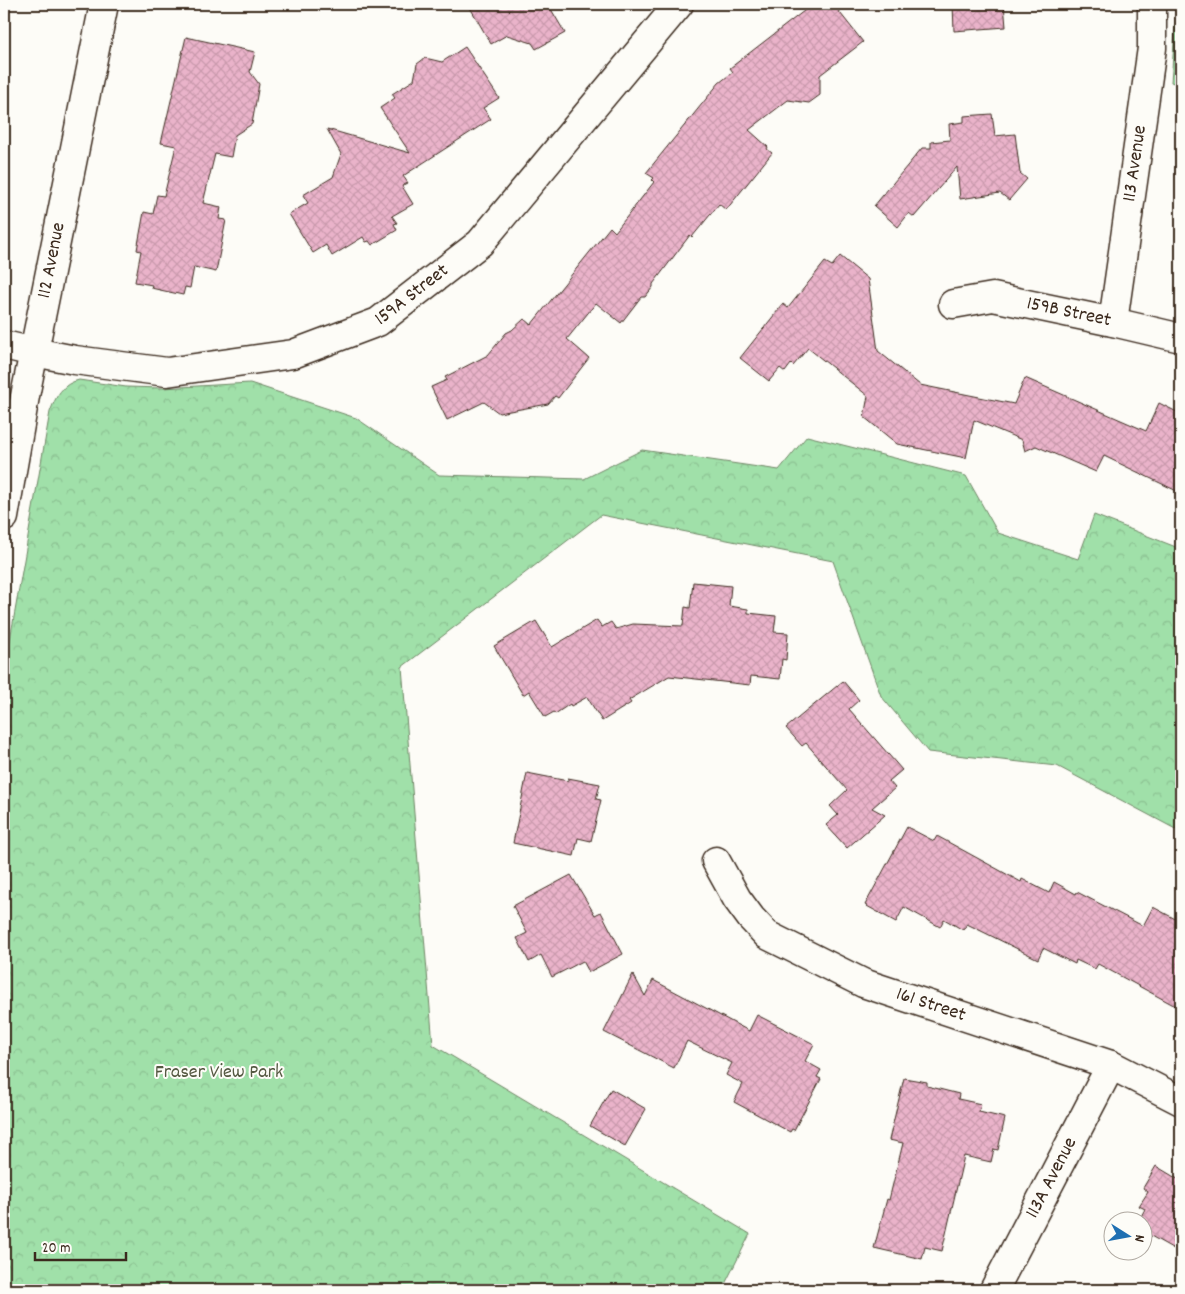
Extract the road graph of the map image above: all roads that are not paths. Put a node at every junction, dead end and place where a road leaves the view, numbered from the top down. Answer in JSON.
{"nodes":[{"id":1,"x":104,"y":4,"type":"edge"},
{"id":2,"x":679,"y":4,"type":"edge"},
{"id":3,"x":1152,"y":4,"type":"edge"},
{"id":4,"x":954,"y":304,"type":"dead end"},
{"id":5,"x":1113,"y":322,"type":"junction"},
{"id":6,"x":1181,"y":338,"type":"edge"},
{"id":7,"x":4,"y":346,"type":"edge"},
{"id":8,"x":34,"y":352,"type":"junction"},
{"id":9,"x":4,"y":517,"type":"edge"},
{"id":10,"x":716,"y":862,"type":"dead end"},
{"id":11,"x":1111,"y":1065,"type":"junction"},
{"id":12,"x":1181,"y":1101,"type":"edge"},
{"id":13,"x":994,"y":1290,"type":"edge"}],
"edges":[{"from":1,"to":8,"type":"street","name":"112 Avenue"},
{"from":2,"to":8,"type":"street","name":"159A Street"},
{"from":3,"to":5,"type":"street","name":"113 Avenue"},
{"from":4,"to":5,"type":"street","name":"159B Street"},
{"from":5,"to":6,"type":"street","name":"159B Street"},
{"from":7,"to":8,"type":"street","name":"159A Street"},
{"from":8,"to":9,"type":"street","name":"112 Avenue"},
{"from":10,"to":11,"type":"street","name":"161 Street"},
{"from":11,"to":12,"type":"street","name":"161 Street"},
{"from":11,"to":13,"type":"street","name":"113A Avenue"}]}
